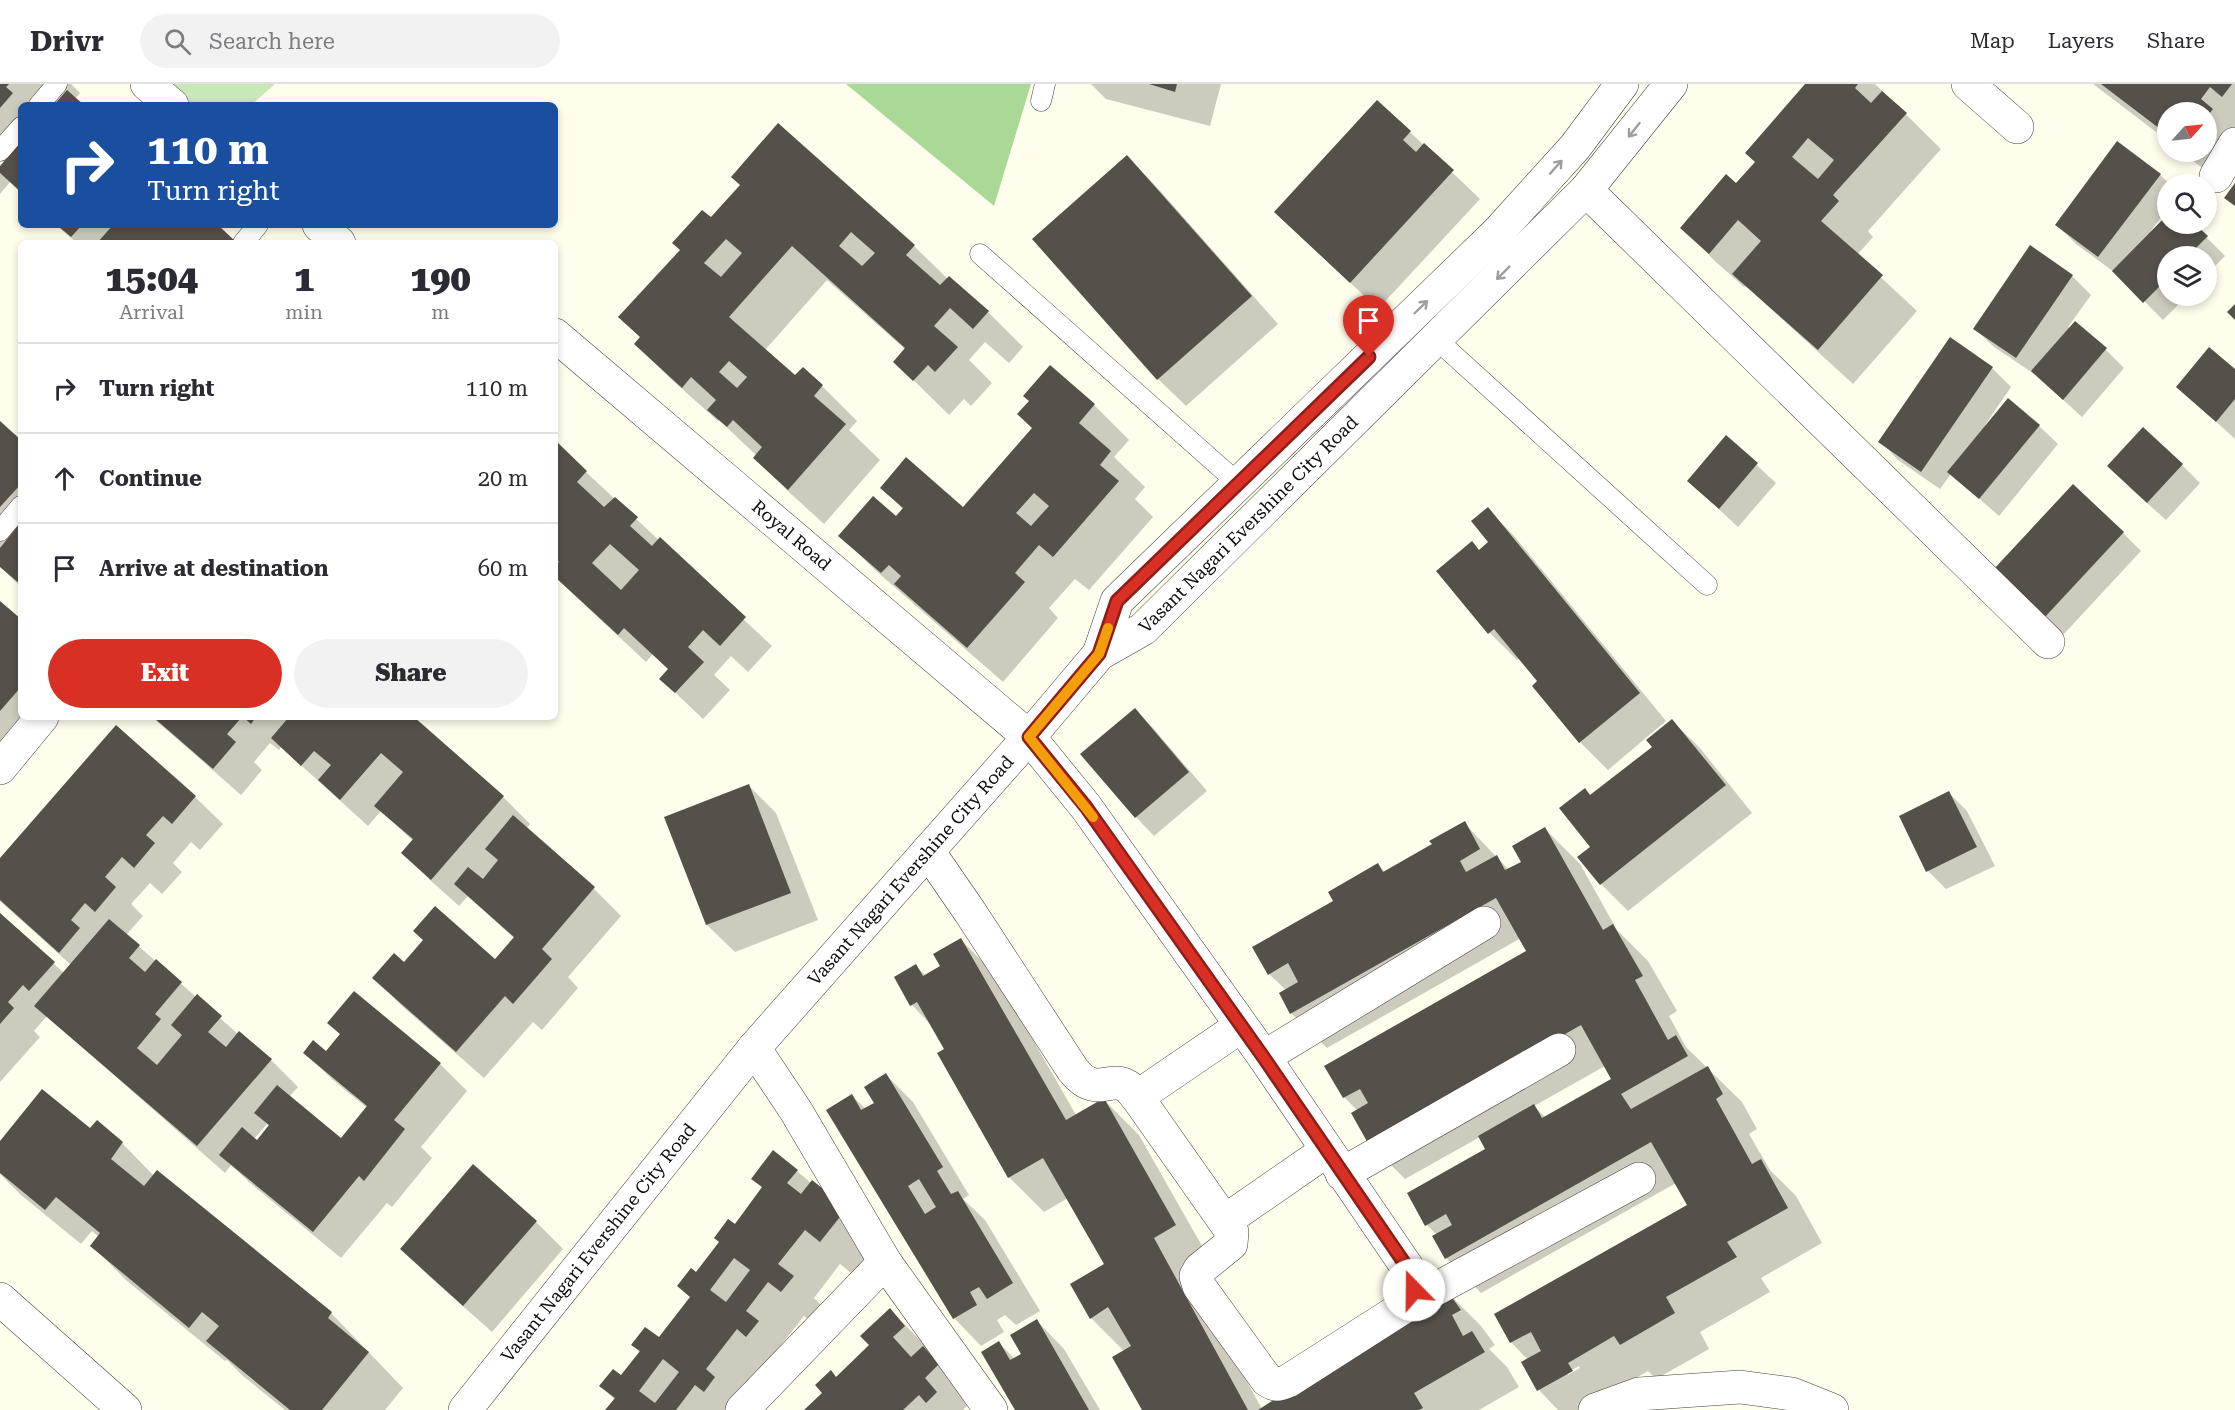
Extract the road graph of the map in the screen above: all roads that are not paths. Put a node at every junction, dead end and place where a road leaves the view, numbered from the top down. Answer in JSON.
{"nodes":[{"id":1,"x":57,"y":84,"type":"edge"},
{"id":2,"x":147,"y":84,"type":"edge"},
{"id":3,"x":1622,"y":84,"type":"edge"},
{"id":4,"x":1671,"y":84,"type":"edge"},
{"id":5,"x":1968,"y":84,"type":"edge"},
{"id":6,"x":42,"y":102,"type":"edge"},
{"id":7,"x":168,"y":102,"type":"edge"},
{"id":8,"x":2017,"y":127,"type":"dead end"},
{"id":9,"x":18,"y":130,"type":"edge"},
{"id":10,"x":2235,"y":144,"type":"edge"},
{"id":11,"x":0,"y":151,"type":"edge"},
{"id":12,"x":2217,"y":174,"type":"edge"},
{"id":13,"x":1587,"y":190,"type":"junction"},
{"id":14,"x":256,"y":228,"type":"edge"},
{"id":15,"x":322,"y":228,"type":"edge"},
{"id":16,"x":246,"y":240,"type":"edge"},
{"id":17,"x":336,"y":240,"type":"edge"},
{"id":18,"x":980,"y":254,"type":"dead end"},
{"id":19,"x":558,"y":338,"type":"edge"},
{"id":20,"x":1436,"y":339,"type":"junction"},
{"id":21,"x":1239,"y":484,"type":"junction"},
{"id":22,"x":18,"y":510,"type":"edge"},
{"id":23,"x":0,"y":531,"type":"edge"},
{"id":24,"x":1707,"y":585,"type":"dead end"},
{"id":25,"x":2048,"y":642,"type":"dead end"},
{"id":26,"x":1099,"y":654,"type":"junction"},
{"id":27,"x":40,"y":720,"type":"edge"},
{"id":28,"x":1029,"y":737,"type":"junction"},
{"id":29,"x":0,"y":768,"type":"edge"},
{"id":30,"x":928,"y":851,"type":"junction"},
{"id":31,"x":1484,"y":923,"type":"dead end"},
{"id":32,"x":1241,"y":1026,"type":"junction"},
{"id":33,"x":754,"y":1048,"type":"junction"},
{"id":34,"x":1559,"y":1050,"type":"dead end"},
{"id":35,"x":1264,"y":1058,"type":"junction"},
{"id":36,"x":1137,"y":1097,"type":"junction"},
{"id":37,"x":1334,"y":1163,"type":"junction"},
{"id":38,"x":1640,"y":1179,"type":"dead end"},
{"id":39,"x":1225,"y":1221,"type":"junction"},
{"id":40,"x":885,"y":1262,"type":"junction"},
{"id":41,"x":0,"y":1299,"type":"edge"},
{"id":42,"x":1410,"y":1303,"type":"junction"},
{"id":43,"x":478,"y":1405,"type":"edge"},
{"id":44,"x":125,"y":1410,"type":"edge"},
{"id":45,"x":741,"y":1410,"type":"edge"},
{"id":46,"x":991,"y":1410,"type":"edge"},
{"id":47,"x":1596,"y":1410,"type":"edge"},
{"id":48,"x":1832,"y":1410,"type":"edge"}],
"edges":[{"from":1,"to":6,"type":"lane"},
{"from":2,"to":7,"type":"street"},
{"from":21,"to":3,"type":"street","one_way":true},
{"from":4,"to":13,"type":"street","name":"Vasant Nagari Evershine City Road","one_way":true},
{"from":5,"to":8,"type":"street"},
{"from":9,"to":11,"type":"lane"},
{"from":10,"to":12,"type":"street"},
{"from":13,"to":20,"type":"street","name":"Vasant Nagari Evershine City Road","one_way":true},
{"from":13,"to":25,"type":"street"},
{"from":14,"to":16,"type":"lane"},
{"from":15,"to":17,"type":"street"},
{"from":18,"to":21,"type":"lane"},
{"from":19,"to":28,"type":"street","name":"Royal Road"},
{"from":20,"to":24,"type":"lane"},
{"from":20,"to":26,"type":"street","name":"Vasant Nagari Evershine City Road"},
{"from":21,"to":26,"type":"street"},
{"from":22,"to":23,"type":"lane"},
{"from":26,"to":28,"type":"street","name":"Vasant Nagari Evershine City Road"},
{"from":27,"to":29,"type":"street"},
{"from":28,"to":30,"type":"street","name":"Vasant Nagari Evershine City Road"},
{"from":28,"to":32,"type":"street","name":"Royal Road"},
{"from":30,"to":33,"type":"street","name":"Vasant Nagari Evershine City Road"},
{"from":30,"to":36,"type":"street"},
{"from":31,"to":35,"type":"street"},
{"from":32,"to":35,"type":"street","name":"Royal Road"},
{"from":32,"to":36,"type":"street"},
{"from":33,"to":40,"type":"street"},
{"from":33,"to":43,"type":"street","name":"Vasant Nagari Evershine City Road"},
{"from":34,"to":37,"type":"street"},
{"from":35,"to":37,"type":"street","name":"Royal Road"},
{"from":36,"to":39,"type":"street"},
{"from":37,"to":39,"type":"street"},
{"from":37,"to":42,"type":"street","name":"Royal Road"},
{"from":38,"to":42,"type":"street"},
{"from":39,"to":42,"type":"street"},
{"from":40,"to":45,"type":"street"},
{"from":40,"to":46,"type":"street"},
{"from":41,"to":44,"type":"street"},
{"from":47,"to":48,"type":"street"}]}
